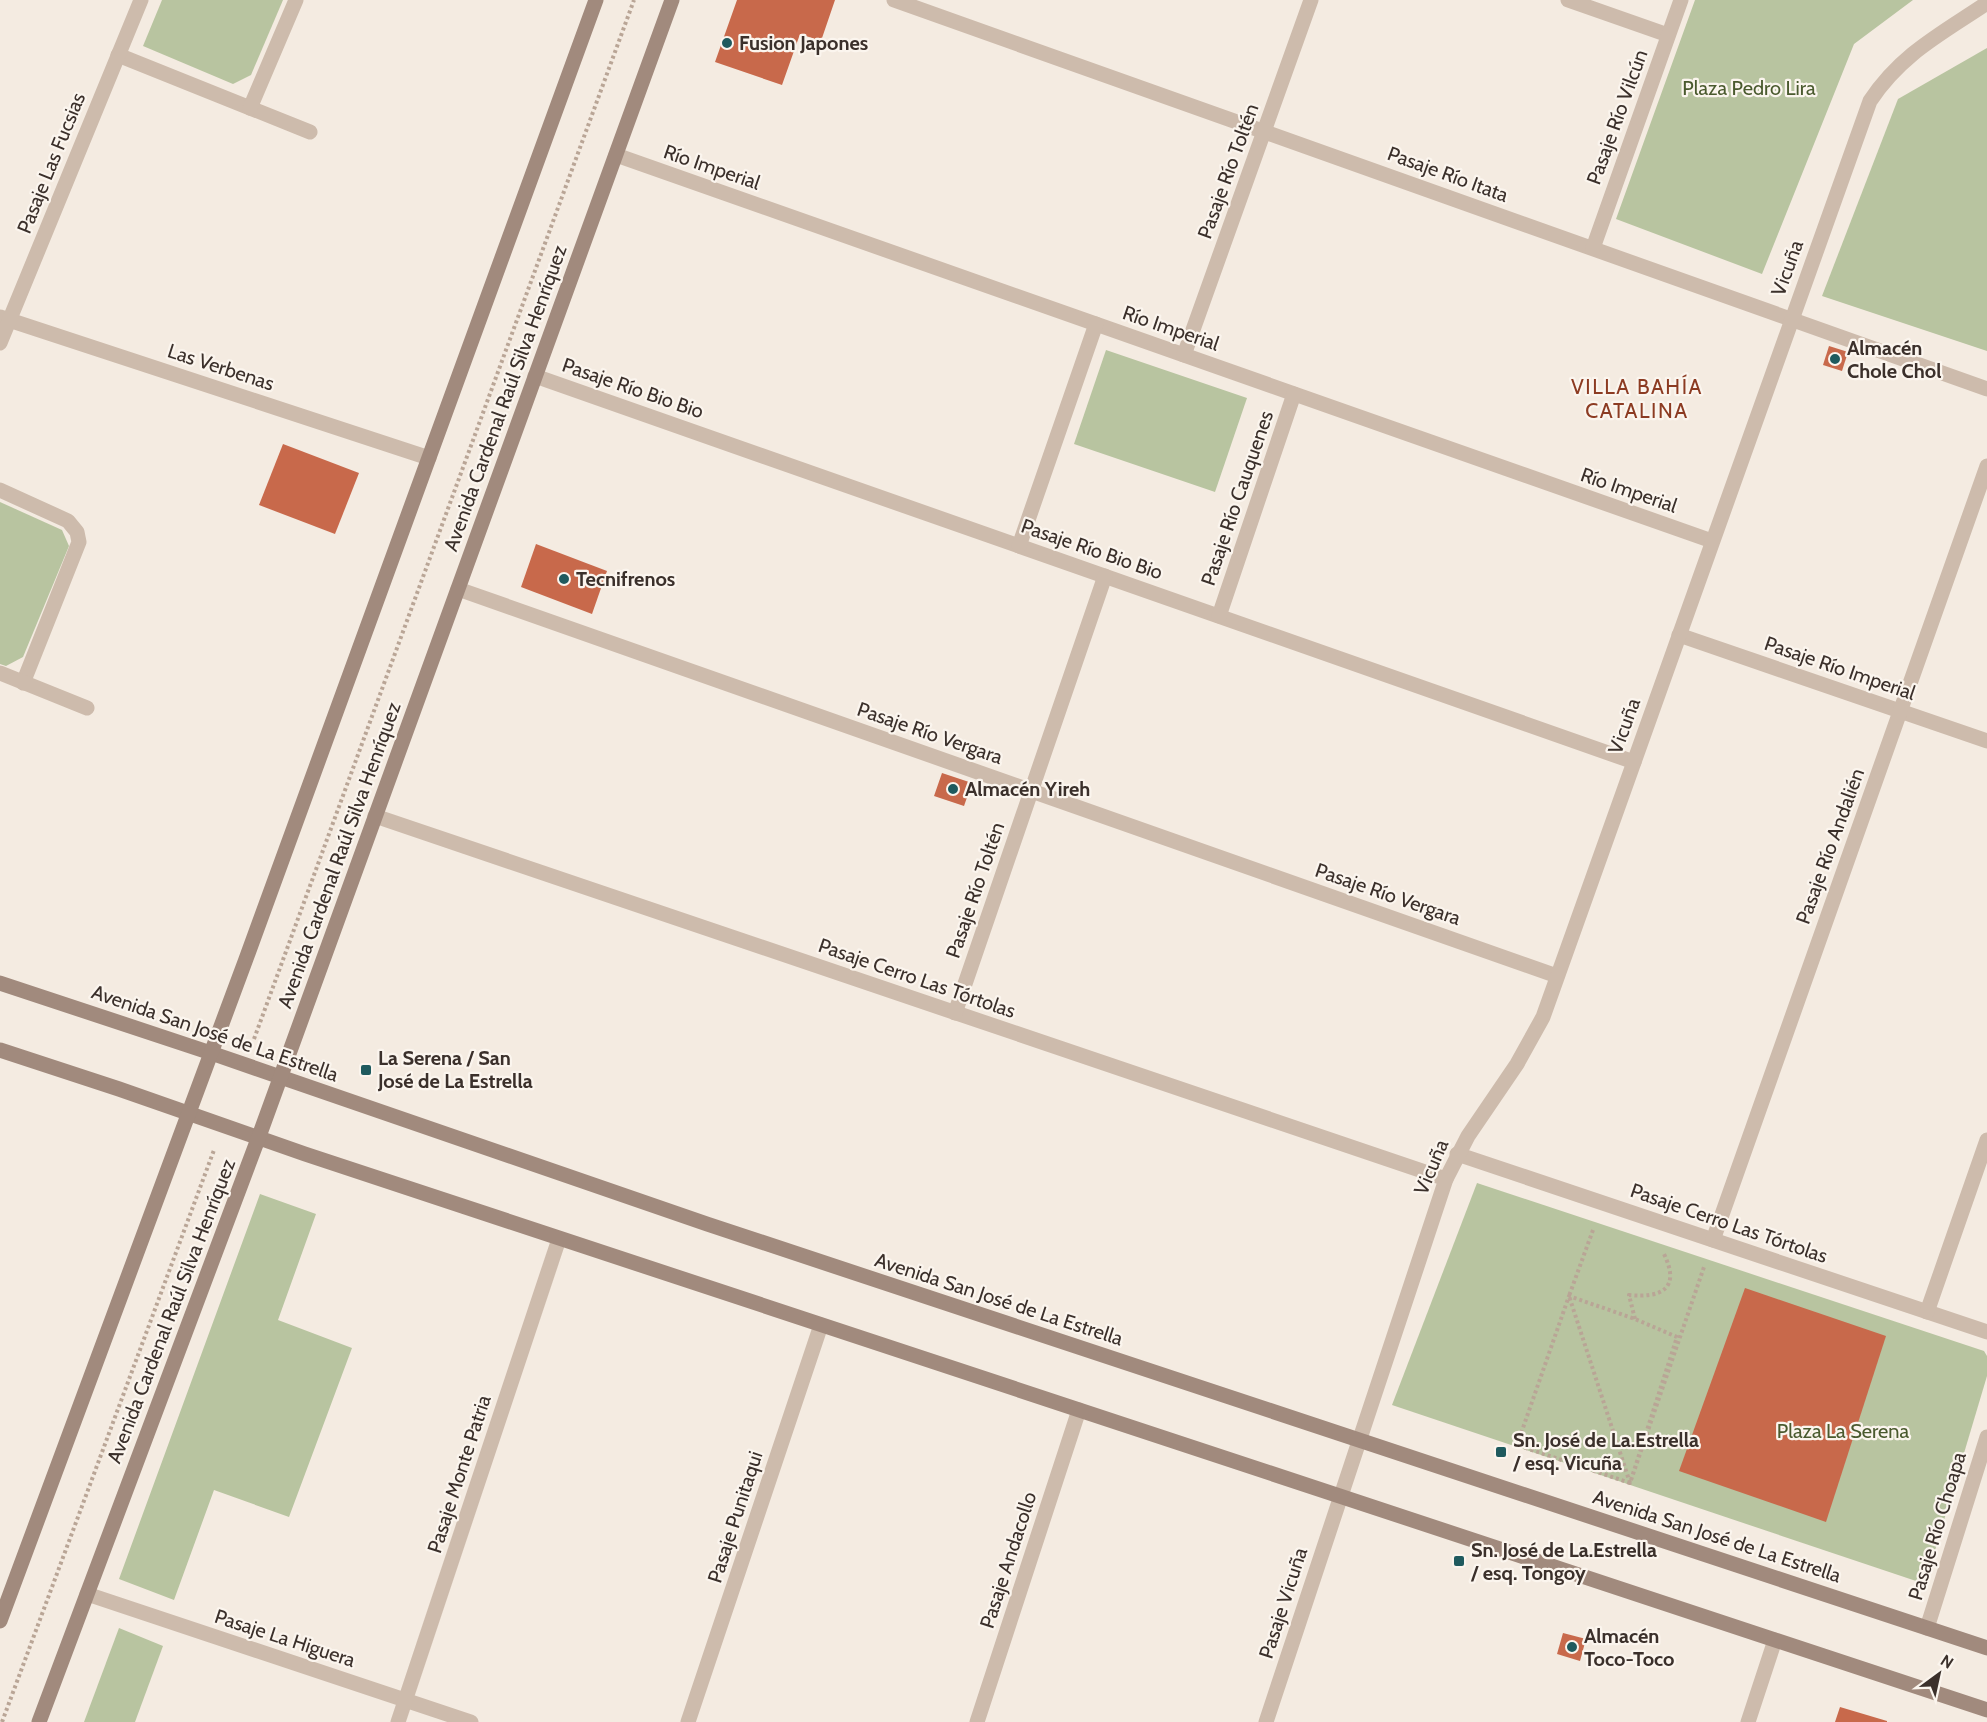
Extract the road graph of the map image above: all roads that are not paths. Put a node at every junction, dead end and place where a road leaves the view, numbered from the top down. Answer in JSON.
{"nodes":[{"id":1,"x":141,"y":0,"type":"edge"},
{"id":2,"x":296,"y":0,"type":"edge"},
{"id":3,"x":596,"y":0,"type":"edge"},
{"id":4,"x":672,"y":0,"type":"edge"},
{"id":5,"x":894,"y":0,"type":"edge"},
{"id":6,"x":1311,"y":0,"type":"edge"},
{"id":7,"x":1568,"y":0,"type":"edge"},
{"id":8,"x":1681,"y":0,"type":"edge"},
{"id":9,"x":1987,"y":3,"type":"edge"},
{"id":10,"x":1668,"y":35,"type":"junction"},
{"id":11,"x":118,"y":55,"type":"junction"},
{"id":12,"x":250,"y":108,"type":"junction"},
{"id":13,"x":1264,"y":131,"type":"junction"},
{"id":14,"x":310,"y":132,"type":"dead end"},
{"id":15,"x":616,"y":155,"type":"junction"},
{"id":16,"x":1593,"y":248,"type":"junction"},
{"id":17,"x":5,"y":318,"type":"edge"},
{"id":18,"x":1791,"y":319,"type":"junction"},
{"id":19,"x":1096,"y":324,"type":"junction"},
{"id":20,"x":0,"y":343,"type":"edge"},
{"id":21,"x":1184,"y":355,"type":"junction"},
{"id":22,"x":536,"y":376,"type":"junction"},
{"id":23,"x":1987,"y":389,"type":"edge"},
{"id":24,"x":1294,"y":394,"type":"junction"},
{"id":25,"x":429,"y":458,"type":"junction"},
{"id":26,"x":1987,"y":466,"type":"edge"},
{"id":27,"x":0,"y":490,"type":"edge"},
{"id":28,"x":1712,"y":541,"type":"junction"},
{"id":29,"x":1019,"y":546,"type":"junction"},
{"id":30,"x":1106,"y":576,"type":"junction"},
{"id":31,"x":458,"y":589,"type":"junction"},
{"id":32,"x":1219,"y":616,"type":"junction"},
{"id":33,"x":1679,"y":634,"type":"junction"},
{"id":34,"x":0,"y":673,"type":"edge"},
{"id":35,"x":23,"y":683,"type":"junction"},
{"id":36,"x":87,"y":708,"type":"dead end"},
{"id":37,"x":1900,"y":711,"type":"junction"},
{"id":38,"x":1987,"y":741,"type":"edge"},
{"id":39,"x":1634,"y":762,"type":"junction"},
{"id":40,"x":1032,"y":791,"type":"junction"},
{"id":41,"x":375,"y":816,"type":"junction"},
{"id":42,"x":1557,"y":976,"type":"junction"},
{"id":43,"x":0,"y":983,"type":"edge"},
{"id":44,"x":955,"y":1013,"type":"junction"},
{"id":45,"x":0,"y":1050,"type":"edge"},
{"id":46,"x":211,"y":1053,"type":"junction"},
{"id":47,"x":280,"y":1078,"type":"junction"},
{"id":48,"x":189,"y":1114,"type":"junction"},
{"id":49,"x":258,"y":1139,"type":"junction"},
{"id":50,"x":1987,"y":1140,"type":"edge"},
{"id":51,"x":1457,"y":1154,"type":"junction"},
{"id":52,"x":1446,"y":1179,"type":"junction"},
{"id":53,"x":559,"y":1239,"type":"junction"},
{"id":54,"x":1713,"y":1240,"type":"junction"},
{"id":55,"x":1927,"y":1312,"type":"junction"},
{"id":56,"x":821,"y":1325,"type":"junction"},
{"id":57,"x":1987,"y":1332,"type":"edge"},
{"id":58,"x":1079,"y":1410,"type":"junction"},
{"id":59,"x":1987,"y":1437,"type":"edge"},
{"id":60,"x":1359,"y":1440,"type":"junction"},
{"id":61,"x":1340,"y":1496,"type":"junction"},
{"id":62,"x":87,"y":1594,"type":"junction"},
{"id":63,"x":0,"y":1621,"type":"edge"},
{"id":64,"x":1927,"y":1628,"type":"junction"},
{"id":65,"x":1775,"y":1640,"type":"junction"},
{"id":66,"x":1987,"y":1648,"type":"edge"},
{"id":67,"x":406,"y":1700,"type":"junction"},
{"id":68,"x":1987,"y":1710,"type":"edge"},
{"id":69,"x":39,"y":1722,"type":"edge"},
{"id":70,"x":399,"y":1722,"type":"edge"},
{"id":71,"x":471,"y":1722,"type":"edge"},
{"id":72,"x":688,"y":1722,"type":"edge"},
{"id":73,"x":976,"y":1722,"type":"edge"},
{"id":74,"x":1266,"y":1722,"type":"edge"},
{"id":75,"x":1748,"y":1722,"type":"edge"}],
"edges":[{"from":1,"to":11,"type":"street","name":"Pasaje Las Fucsias"},
{"from":2,"to":12,"type":"street"},
{"from":3,"to":25,"type":"main road"},
{"from":4,"to":15,"type":"main road","name":"Avenida Cardenal Raúl Silva Henríquez"},
{"from":5,"to":13,"type":"street","name":"Pasaje Río Itata"},
{"from":6,"to":13,"type":"street","name":"Pasaje Río Toltén"},
{"from":7,"to":10,"type":"street"},
{"from":8,"to":10,"type":"street","name":"Pasaje Río Vilcún"},
{"from":9,"to":18,"type":"street","name":"Vicuña"},
{"from":10,"to":16,"type":"street","name":"Pasaje Río Vilcún"},
{"from":11,"to":12,"type":"street"},
{"from":11,"to":17,"type":"street","name":"Pasaje Las Fucsias"},
{"from":12,"to":14,"type":"street"},
{"from":13,"to":16,"type":"street","name":"Pasaje Río Itata"},
{"from":13,"to":21,"type":"street","name":"Pasaje Río Toltén"},
{"from":15,"to":19,"type":"street","name":"Río Imperial"},
{"from":15,"to":22,"type":"main road","name":"Avenida Cardenal Raúl Silva Henríquez"},
{"from":16,"to":18,"type":"street","name":"Pasaje Río Itata"},
{"from":17,"to":20,"type":"street","name":"Pasaje Las Fucsias"},
{"from":17,"to":25,"type":"street","name":"Las Verbenas"},
{"from":18,"to":23,"type":"street","name":"Pasaje Río Itata"},
{"from":18,"to":28,"type":"street","name":"Vicuña"},
{"from":19,"to":21,"type":"street","name":"Río Imperial"},
{"from":19,"to":29,"type":"street"},
{"from":21,"to":24,"type":"street","name":"Río Imperial"},
{"from":22,"to":29,"type":"street","name":"Pasaje Río Bio Bio"},
{"from":22,"to":31,"type":"main road","name":"Avenida Cardenal Raúl Silva Henríquez"},
{"from":24,"to":28,"type":"street","name":"Río Imperial"},
{"from":24,"to":32,"type":"street","name":"Pasaje Río Cauquenes"},
{"from":25,"to":46,"type":"main road"},
{"from":26,"to":37,"type":"street","name":"Pasaje Río Andalién"},
{"from":27,"to":35,"type":"street"},
{"from":28,"to":33,"type":"street","name":"Vicuña"},
{"from":29,"to":30,"type":"street","name":"Pasaje Río Bio Bio"},
{"from":30,"to":32,"type":"street","name":"Pasaje Río Bio Bio"},
{"from":30,"to":40,"type":"street","name":"Pasaje Río Toltén"},
{"from":31,"to":40,"type":"street","name":"Pasaje Río Vergara"},
{"from":31,"to":41,"type":"main road","name":"Avenida Cardenal Raúl Silva Henríquez"},
{"from":32,"to":39,"type":"street","name":"Pasaje Río Bio Bio"},
{"from":33,"to":37,"type":"street","name":"Pasaje Río Imperial"},
{"from":33,"to":39,"type":"street","name":"Vicuña"},
{"from":34,"to":35,"type":"street"},
{"from":35,"to":36,"type":"street"},
{"from":37,"to":38,"type":"street","name":"Pasaje Río Imperial"},
{"from":37,"to":54,"type":"street","name":"Pasaje Río Andalién"},
{"from":39,"to":42,"type":"street","name":"Vicuña"},
{"from":40,"to":42,"type":"street","name":"Pasaje Río Vergara"},
{"from":40,"to":44,"type":"street","name":"Pasaje Río Toltén"},
{"from":41,"to":44,"type":"street","name":"Pasaje Cerro Las Tórtolas"},
{"from":41,"to":47,"type":"main road","name":"Avenida Cardenal Raúl Silva Henríquez"},
{"from":42,"to":51,"type":"street","name":"Vicuña"},
{"from":43,"to":46,"type":"main road","name":"Avenida San José de La Estrella"},
{"from":44,"to":52,"type":"street","name":"Pasaje Cerro Las Tórtolas"},
{"from":45,"to":48,"type":"main road"},
{"from":46,"to":47,"type":"main road","name":"Avenida San José de La Estrella"},
{"from":46,"to":48,"type":"main road"},
{"from":47,"to":49,"type":"main road","name":"Avenida Cardenal Raúl Silva Henríquez"},
{"from":47,"to":60,"type":"main road","name":"Avenida San José de La Estrella"},
{"from":48,"to":49,"type":"main road"},
{"from":48,"to":63,"type":"main road"},
{"from":49,"to":53,"type":"main road"},
{"from":49,"to":62,"type":"main road","name":"Avenida Cardenal Raúl Silva Henríquez"},
{"from":50,"to":55,"type":"street"},
{"from":51,"to":52,"type":"street","name":"Vicuña"},
{"from":51,"to":54,"type":"street","name":"Pasaje Cerro Las Tórtolas"},
{"from":52,"to":60,"type":"street","name":"Vicuña"},
{"from":53,"to":56,"type":"main road"},
{"from":53,"to":67,"type":"street","name":"Pasaje Monte Patria"},
{"from":54,"to":55,"type":"street","name":"Pasaje Cerro Las Tórtolas"},
{"from":55,"to":57,"type":"street","name":"Pasaje Cerro Las Tórtolas"},
{"from":56,"to":58,"type":"main road"},
{"from":56,"to":72,"type":"street","name":"Pasaje Punitaqui"},
{"from":58,"to":61,"type":"main road"},
{"from":58,"to":73,"type":"street","name":"Pasaje Andacollo"},
{"from":59,"to":64,"type":"street","name":"Pasaje Río Choapa"},
{"from":60,"to":61,"type":"street","name":"Vicuña"},
{"from":60,"to":64,"type":"main road","name":"Avenida San José de La Estrella"},
{"from":61,"to":65,"type":"main road"},
{"from":61,"to":74,"type":"street","name":"Pasaje Vicuña"},
{"from":62,"to":67,"type":"street","name":"Pasaje La Higuera"},
{"from":62,"to":69,"type":"main road","name":"Avenida Cardenal Raúl Silva Henríquez"},
{"from":64,"to":66,"type":"main road","name":"Avenida San José de La Estrella"},
{"from":65,"to":68,"type":"main road"},
{"from":65,"to":75,"type":"street"},
{"from":67,"to":70,"type":"street","name":"Pasaje Monte Patria"},
{"from":67,"to":71,"type":"street","name":"Pasaje La Higuera"}]}
